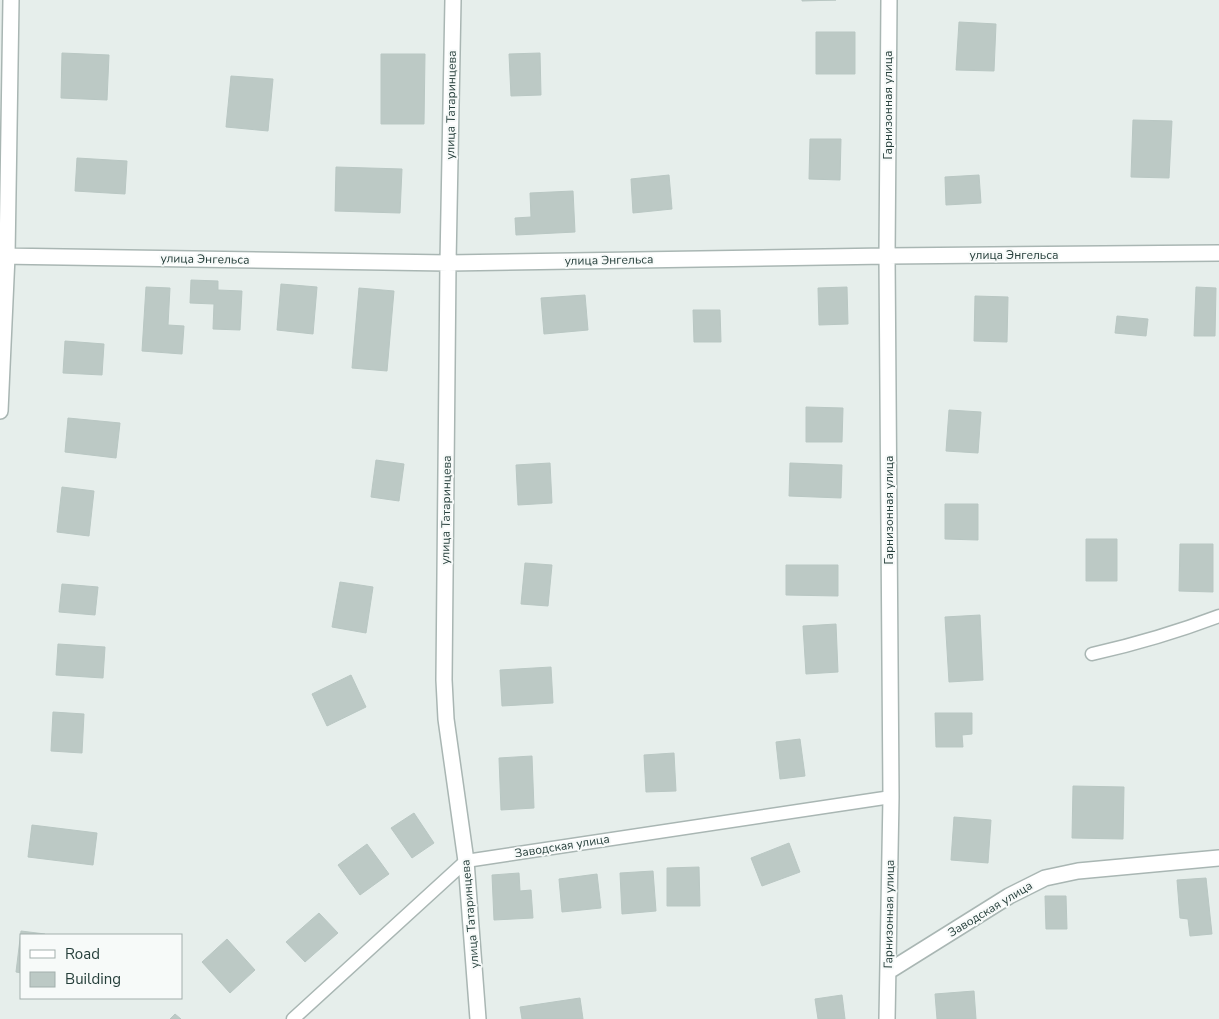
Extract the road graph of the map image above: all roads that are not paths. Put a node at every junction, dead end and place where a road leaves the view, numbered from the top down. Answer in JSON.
{"nodes":[{"id":1,"x":11,"y":0,"type":"edge"},
{"id":2,"x":453,"y":0,"type":"edge"},
{"id":3,"x":888,"y":0,"type":"edge"},
{"id":4,"x":1219,"y":253,"type":"edge"},
{"id":5,"x":3,"y":256,"type":"edge"},
{"id":6,"x":887,"y":256,"type":"junction"},
{"id":7,"x":448,"y":263,"type":"junction"},
{"id":8,"x":0,"y":411,"type":"edge"},
{"id":9,"x":1219,"y":616,"type":"edge"},
{"id":10,"x":1092,"y":654,"type":"dead end"},
{"id":11,"x":891,"y":797,"type":"junction"},
{"id":12,"x":1219,"y":858,"type":"edge"},
{"id":13,"x":466,"y":861,"type":"junction"},
{"id":14,"x":888,"y":970,"type":"junction"},
{"id":15,"x":293,"y":1019,"type":"edge"},
{"id":16,"x":478,"y":1019,"type":"edge"},
{"id":17,"x":887,"y":1019,"type":"edge"}],
"edges":[{"from":1,"to":5,"type":"street"},
{"from":2,"to":7,"type":"street","name":"улица Татаринцева"},
{"from":3,"to":6,"type":"street","name":"Гарнизонная улица"},
{"from":4,"to":6,"type":"street","name":"улица Энгельса"},
{"from":5,"to":7,"type":"street","name":"улица Энгельса"},
{"from":5,"to":8,"type":"street"},
{"from":6,"to":7,"type":"street","name":"улица Энгельса"},
{"from":6,"to":11,"type":"street","name":"Гарнизонная улица"},
{"from":7,"to":13,"type":"street","name":"улица Татаринцева"},
{"from":9,"to":10,"type":"lane"},
{"from":11,"to":13,"type":"lane","name":"Заводская улица"},
{"from":11,"to":14,"type":"street","name":"Гарнизонная улица"},
{"from":12,"to":14,"type":"street","name":"Заводская улица"},
{"from":13,"to":15,"type":"lane"},
{"from":13,"to":16,"type":"street","name":"улица Татаринцева"},
{"from":14,"to":17,"type":"street","name":"Гарнизонная улица"}]}
